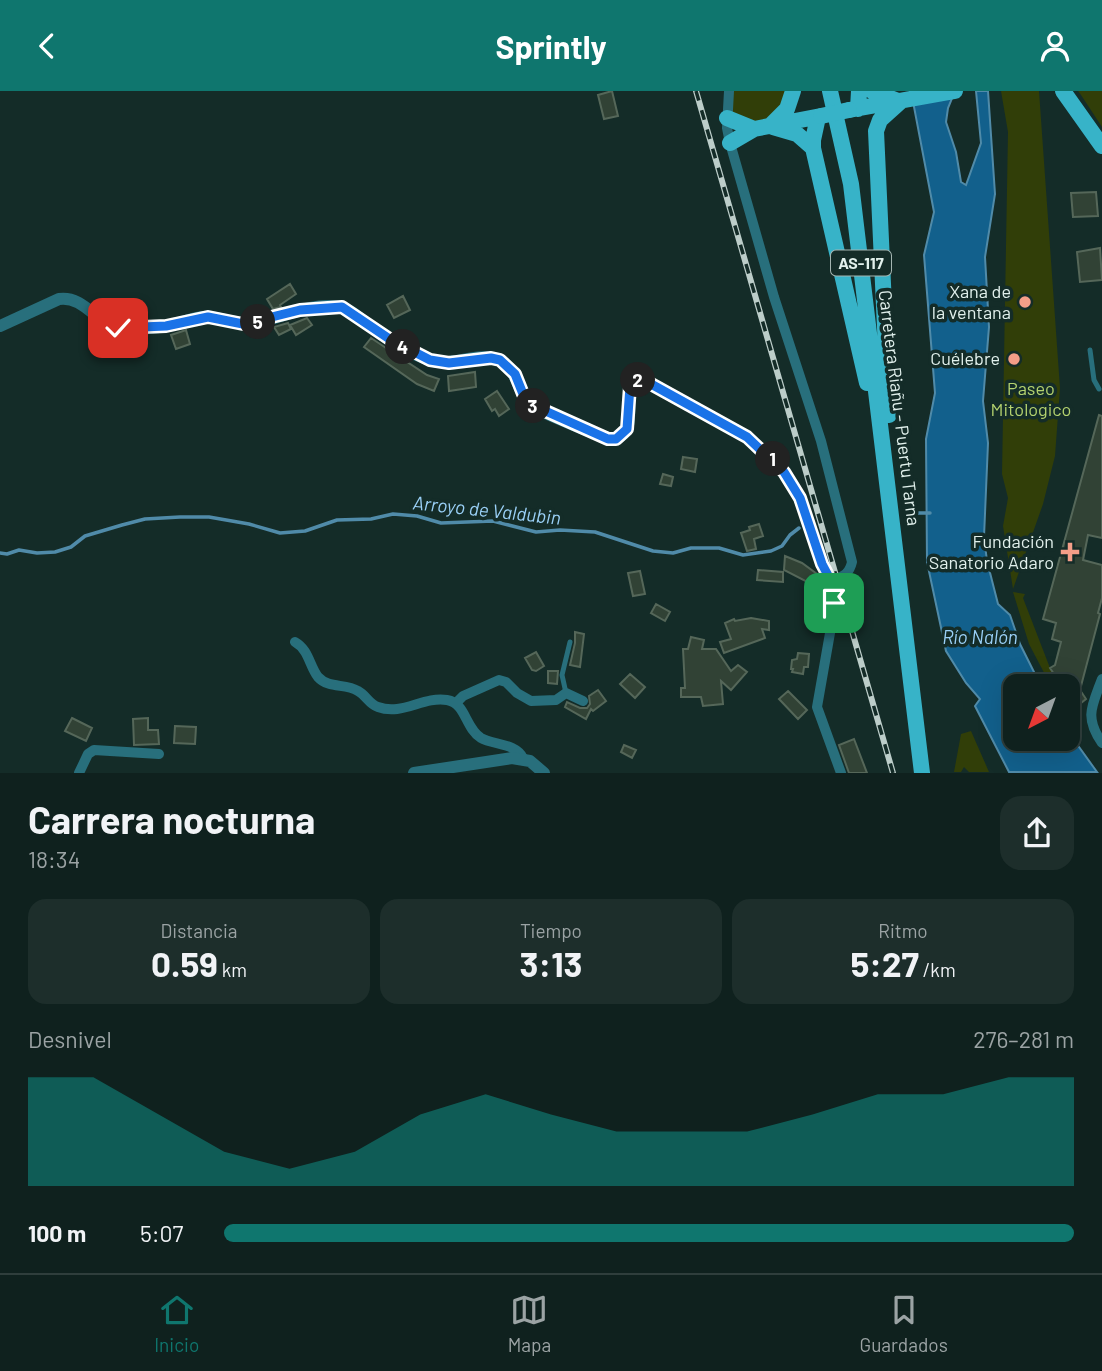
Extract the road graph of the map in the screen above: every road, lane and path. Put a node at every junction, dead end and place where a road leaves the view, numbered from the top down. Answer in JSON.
{"nodes":[{"id":1,"x":729,"y":91,"type":"edge"},
{"id":2,"x":794,"y":91,"type":"edge"},
{"id":3,"x":831,"y":91,"type":"edge"},
{"id":4,"x":859,"y":91,"type":"edge"},
{"id":5,"x":872,"y":91,"type":"edge"},
{"id":6,"x":955,"y":91,"type":"edge"},
{"id":7,"x":1063,"y":91,"type":"edge"},
{"id":8,"x":902,"y":102,"type":"junction"},
{"id":9,"x":853,"y":109,"type":"junction"},
{"id":10,"x":817,"y":117,"type":"junction"},
{"id":11,"x":727,"y":118,"type":"junction"},
{"id":12,"x":770,"y":126,"type":"junction"},
{"id":13,"x":754,"y":129,"type":"junction"},
{"id":14,"x":876,"y":131,"type":"junction"},
{"id":15,"x":1099,"y":141,"type":"edge"},
{"id":16,"x":730,"y":143,"type":"junction"},
{"id":17,"x":813,"y":148,"type":"junction"},
{"id":18,"x":0,"y":326,"type":"edge"},
{"id":19,"x":1090,"y":350,"type":"dead end"},
{"id":20,"x":1099,"y":389,"type":"dead end"},
{"id":21,"x":883,"y":436,"type":"junction"},
{"id":22,"x":747,"y":437,"type":"joint"},
{"id":23,"x":887,"y":474,"type":"junction"},
{"id":24,"x":831,"y":581,"type":"junction"},
{"id":25,"x":295,"y":642,"type":"dead end"},
{"id":26,"x":570,"y":642,"type":"dead end"},
{"id":27,"x":1102,"y":679,"type":"edge"},
{"id":28,"x":566,"y":693,"type":"junction"},
{"id":29,"x":583,"y":701,"type":"dead end"},
{"id":30,"x":456,"y":703,"type":"junction"},
{"id":31,"x":1102,"y":743,"type":"edge"},
{"id":32,"x":159,"y":754,"type":"dead end"},
{"id":33,"x":523,"y":758,"type":"junction"},
{"id":34,"x":79,"y":772,"type":"edge"},
{"id":35,"x":414,"y":772,"type":"edge"},
{"id":36,"x":544,"y":772,"type":"edge"},
{"id":37,"x":841,"y":772,"type":"edge"},
{"id":38,"x":922,"y":772,"type":"edge"}],
"edges":[{"from":1,"to":11,"type":"street"},
{"from":2,"to":10,"type":"main road"},
{"from":2,"to":12,"type":"main road"},
{"from":3,"to":21,"type":"main road","name":"Carretera Riañu - Puertu Tarna","number":"AS-117"},
{"from":4,"to":9,"type":"main road"},
{"from":5,"to":8,"type":"main road"},
{"from":6,"to":8,"type":"main road"},
{"from":7,"to":15,"type":"main road"},
{"from":8,"to":9,"type":"main road"},
{"from":8,"to":14,"type":"main road"},
{"from":9,"to":10,"type":"main road","bridge":true},
{"from":9,"to":14,"type":"main road"},
{"from":10,"to":12,"type":"main road"},
{"from":10,"to":17,"type":"main road"},
{"from":11,"to":13,"type":"main road"},
{"from":11,"to":16,"type":"street"},
{"from":12,"to":13,"type":"main road"},
{"from":12,"to":17,"type":"main road"},
{"from":13,"to":16,"type":"main road"},
{"from":14,"to":23,"type":"main road"},
{"from":16,"to":24,"type":"street"},
{"from":17,"to":21,"type":"main road"},
{"from":18,"to":22,"type":"street"},
{"from":19,"to":20,"type":"lane"},
{"from":21,"to":23,"type":"main road","name":"Carretera Riañu - Puertu Tarna","number":"AS-117"},
{"from":22,"to":24,"type":"street"},
{"from":23,"to":38,"type":"main road","name":"Carretera Riañu - Puertu Tarna","number":"AS-117"},
{"from":24,"to":37,"type":"street"},
{"from":25,"to":30,"type":"street"},
{"from":26,"to":28,"type":"lane"},
{"from":27,"to":31,"type":"street"},
{"from":28,"to":29,"type":"street"},
{"from":28,"to":30,"type":"street"},
{"from":30,"to":33,"type":"street"},
{"from":32,"to":34,"type":"street"},
{"from":33,"to":35,"type":"street"},
{"from":33,"to":36,"type":"street"}]}
